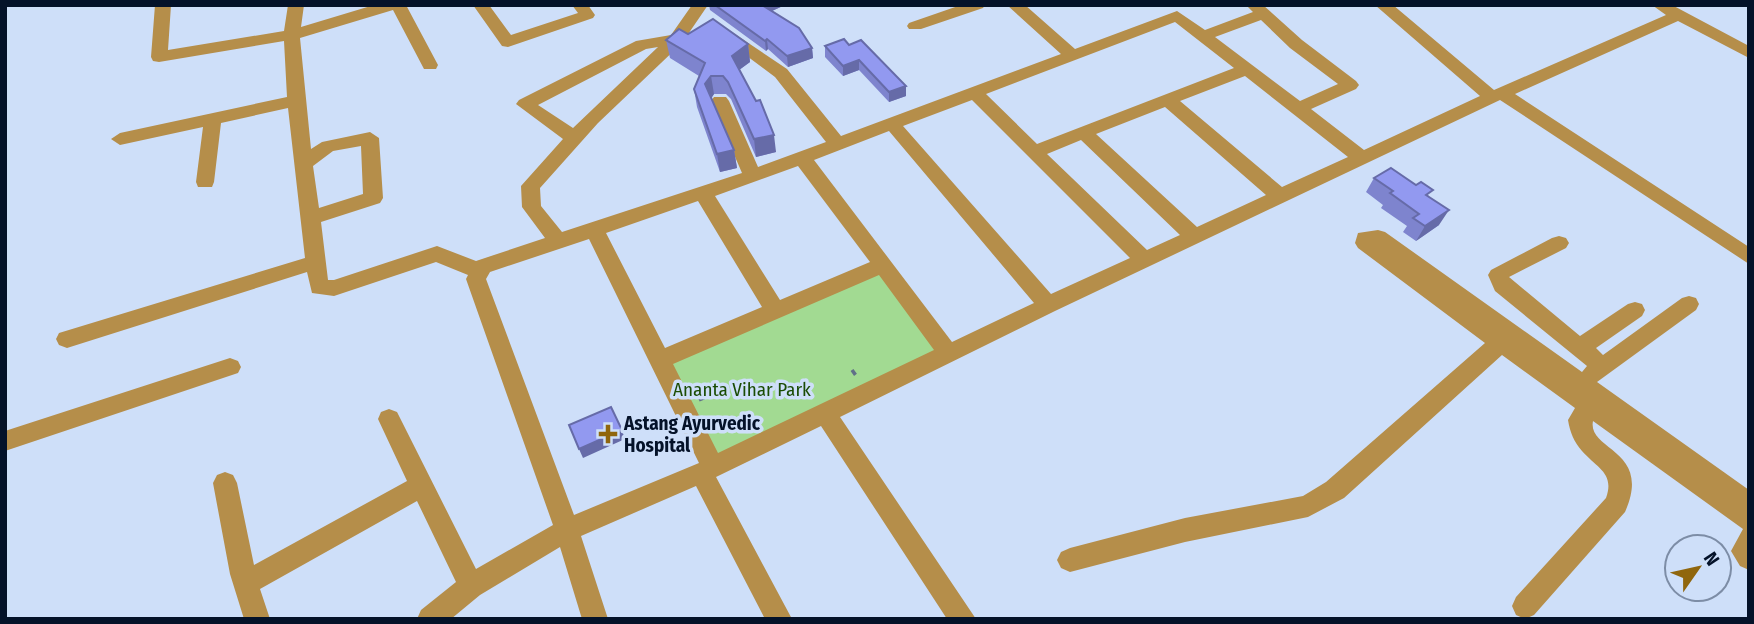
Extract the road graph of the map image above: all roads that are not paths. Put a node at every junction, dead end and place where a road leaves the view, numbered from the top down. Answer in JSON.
{"nodes":[{"id":1,"x":163,"y":5,"type":"edge"},
{"id":2,"x":296,"y":5,"type":"edge"},
{"id":3,"x":392,"y":5,"type":"edge"},
{"id":4,"x":398,"y":5,"type":"edge"},
{"id":5,"x":481,"y":5,"type":"edge"},
{"id":6,"x":580,"y":5,"type":"edge"},
{"id":7,"x":977,"y":5,"type":"edge"},
{"id":8,"x":1015,"y":5,"type":"edge"},
{"id":9,"x":1383,"y":5,"type":"edge"},
{"id":10,"x":698,"y":8,"type":"edge"},
{"id":11,"x":1258,"y":10,"type":"edge"},
{"id":12,"x":1668,"y":11,"type":"edge"},
{"id":13,"x":915,"y":26,"type":"dead end"},
{"id":14,"x":292,"y":35,"type":"junction"},
{"id":15,"x":1203,"y":36,"type":"junction"},
{"id":16,"x":676,"y":39,"type":"junction"},
{"id":17,"x":1749,"y":53,"type":"edge"},
{"id":18,"x":1072,"y":55,"type":"junction"},
{"id":19,"x":430,"y":65,"type":"dead end"},
{"id":20,"x":1246,"y":69,"type":"junction"},
{"id":21,"x":974,"y":92,"type":"junction"},
{"id":22,"x":1497,"y":95,"type":"junction"},
{"id":23,"x":1167,"y":100,"type":"junction"},
{"id":24,"x":296,"y":101,"type":"junction"},
{"id":25,"x":720,"y":101,"type":"dead end"},
{"id":26,"x":1298,"y":108,"type":"junction"},
{"id":27,"x":213,"y":119,"type":"junction"},
{"id":28,"x":892,"y":124,"type":"junction"},
{"id":29,"x":1084,"y":133,"type":"junction"},
{"id":30,"x":575,"y":138,"type":"junction"},
{"id":31,"x":120,"y":139,"type":"dead end"},
{"id":32,"x":837,"y":144,"type":"junction"},
{"id":33,"x":1034,"y":152,"type":"junction"},
{"id":34,"x":802,"y":158,"type":"junction"},
{"id":35,"x":1363,"y":158,"type":"junction"},
{"id":36,"x":304,"y":164,"type":"junction"},
{"id":37,"x":753,"y":176,"type":"junction"},
{"id":38,"x":205,"y":181,"type":"dead end"},
{"id":39,"x":703,"y":193,"type":"junction"},
{"id":40,"x":1280,"y":196,"type":"junction"},
{"id":41,"x":311,"y":218,"type":"junction"},
{"id":42,"x":594,"y":229,"type":"junction"},
{"id":43,"x":1194,"y":236,"type":"junction"},
{"id":44,"x":558,"y":241,"type":"junction"},
{"id":45,"x":1559,"y":243,"type":"dead end"},
{"id":46,"x":1749,"y":257,"type":"edge"},
{"id":47,"x":1144,"y":260,"type":"junction"},
{"id":48,"x":316,"y":261,"type":"junction"},
{"id":49,"x":883,"y":265,"type":"junction"},
{"id":50,"x":480,"y":271,"type":"junction"},
{"id":51,"x":1689,"y":304,"type":"dead end"},
{"id":52,"x":1048,"y":305,"type":"junction"},
{"id":53,"x":775,"y":310,"type":"junction"},
{"id":54,"x":1635,"y":310,"type":"dead end"},
{"id":55,"x":67,"y":339,"type":"dead end"},
{"id":56,"x":1501,"y":342,"type":"junction"},
{"id":57,"x":1580,"y":348,"type":"junction"},
{"id":58,"x":948,"y":353,"type":"junction"},
{"id":59,"x":660,"y":360,"type":"junction"},
{"id":60,"x":1602,"y":366,"type":"junction"},
{"id":61,"x":230,"y":367,"type":"dead end"},
{"id":62,"x":1586,"y":395,"type":"junction"},
{"id":63,"x":824,"y":412,"type":"junction"},
{"id":64,"x":389,"y":419,"type":"dead end"},
{"id":65,"x":5,"y":441,"type":"edge"},
{"id":66,"x":707,"y":470,"type":"junction"},
{"id":67,"x":225,"y":483,"type":"dead end"},
{"id":68,"x":421,"y":486,"type":"junction"},
{"id":69,"x":1749,"y":504,"type":"edge"},
{"id":70,"x":1749,"y":520,"type":"edge"},
{"id":71,"x":567,"y":530,"type":"junction"},
{"id":72,"x":1749,"y":538,"type":"edge"},
{"id":73,"x":1749,"y":558,"type":"edge"},
{"id":74,"x":1070,"y":560,"type":"dead end"},
{"id":75,"x":246,"y":583,"type":"junction"},
{"id":76,"x":471,"y":586,"type":"junction"},
{"id":77,"x":1525,"y":606,"type":"dead end"},
{"id":78,"x":257,"y":619,"type":"edge"},
{"id":79,"x":430,"y":619,"type":"edge"},
{"id":80,"x":596,"y":619,"type":"edge"},
{"id":81,"x":779,"y":619,"type":"edge"},
{"id":82,"x":963,"y":619,"type":"edge"}],
"edges":[{"from":1,"to":14,"type":"street"},
{"from":2,"to":14,"type":"street"},
{"from":3,"to":14,"type":"street"},
{"from":4,"to":19,"type":"street"},
{"from":5,"to":6,"type":"street"},
{"from":7,"to":13,"type":"street"},
{"from":8,"to":18,"type":"street"},
{"from":9,"to":22,"type":"street"},
{"from":10,"to":16,"type":"street"},
{"from":10,"to":32,"type":"street"},
{"from":11,"to":15,"type":"street"},
{"from":11,"to":26,"type":"street"},
{"from":12,"to":17,"type":"street"},
{"from":12,"to":22,"type":"street"},
{"from":14,"to":24,"type":"street"},
{"from":15,"to":18,"type":"street"},
{"from":15,"to":20,"type":"street"},
{"from":16,"to":30,"type":"street"},
{"from":16,"to":30,"type":"street"},
{"from":18,"to":21,"type":"street"},
{"from":20,"to":23,"type":"street"},
{"from":20,"to":26,"type":"street"},
{"from":21,"to":28,"type":"street"},
{"from":21,"to":33,"type":"street"},
{"from":22,"to":35,"type":"street"},
{"from":22,"to":46,"type":"street"},
{"from":23,"to":29,"type":"street"},
{"from":23,"to":40,"type":"street"},
{"from":24,"to":27,"type":"street"},
{"from":24,"to":36,"type":"street"},
{"from":25,"to":37,"type":"street"},
{"from":26,"to":35,"type":"street"},
{"from":27,"to":31,"type":"street"},
{"from":27,"to":38,"type":"street"},
{"from":28,"to":32,"type":"street"},
{"from":28,"to":52,"type":"street"},
{"from":29,"to":33,"type":"street"},
{"from":29,"to":43,"type":"street"},
{"from":30,"to":44,"type":"street"},
{"from":32,"to":34,"type":"street"},
{"from":33,"to":47,"type":"street"},
{"from":34,"to":37,"type":"street"},
{"from":34,"to":49,"type":"street"},
{"from":35,"to":40,"type":"street"},
{"from":36,"to":41,"type":"street"},
{"from":36,"to":41,"type":"street"},
{"from":37,"to":39,"type":"street"},
{"from":39,"to":42,"type":"street"},
{"from":39,"to":53,"type":"street"},
{"from":40,"to":43,"type":"street"},
{"from":41,"to":48,"type":"street"},
{"from":42,"to":44,"type":"street"},
{"from":42,"to":59,"type":"street"},
{"from":43,"to":47,"type":"street"},
{"from":44,"to":50,"type":"street"},
{"from":45,"to":57,"type":"street"},
{"from":47,"to":52,"type":"street"},
{"from":48,"to":50,"type":"street"},
{"from":48,"to":55,"type":"street"},
{"from":49,"to":53,"type":"street"},
{"from":49,"to":58,"type":"street"},
{"from":50,"to":71,"type":"street"},
{"from":51,"to":60,"type":"street"},
{"from":52,"to":58,"type":"street"},
{"from":53,"to":59,"type":"street"},
{"from":54,"to":57,"type":"street"},
{"from":56,"to":62,"type":"street"},
{"from":56,"to":62,"type":"street"},
{"from":56,"to":74,"type":"street"},
{"from":57,"to":60,"type":"street"},
{"from":58,"to":63,"type":"street"},
{"from":59,"to":66,"type":"street"},
{"from":60,"to":62,"type":"street"},
{"from":61,"to":65,"type":"street"},
{"from":62,"to":69,"type":"street"},
{"from":62,"to":70,"type":"street"},
{"from":62,"to":77,"type":"street"},
{"from":63,"to":66,"type":"street"},
{"from":63,"to":82,"type":"street"},
{"from":64,"to":68,"type":"street"},
{"from":66,"to":71,"type":"street"},
{"from":66,"to":81,"type":"street"},
{"from":67,"to":75,"type":"street"},
{"from":68,"to":75,"type":"street"},
{"from":68,"to":76,"type":"street"},
{"from":71,"to":76,"type":"street"},
{"from":71,"to":80,"type":"street"},
{"from":72,"to":73,"type":"street"},
{"from":75,"to":78,"type":"street"},
{"from":76,"to":79,"type":"street"}]}
